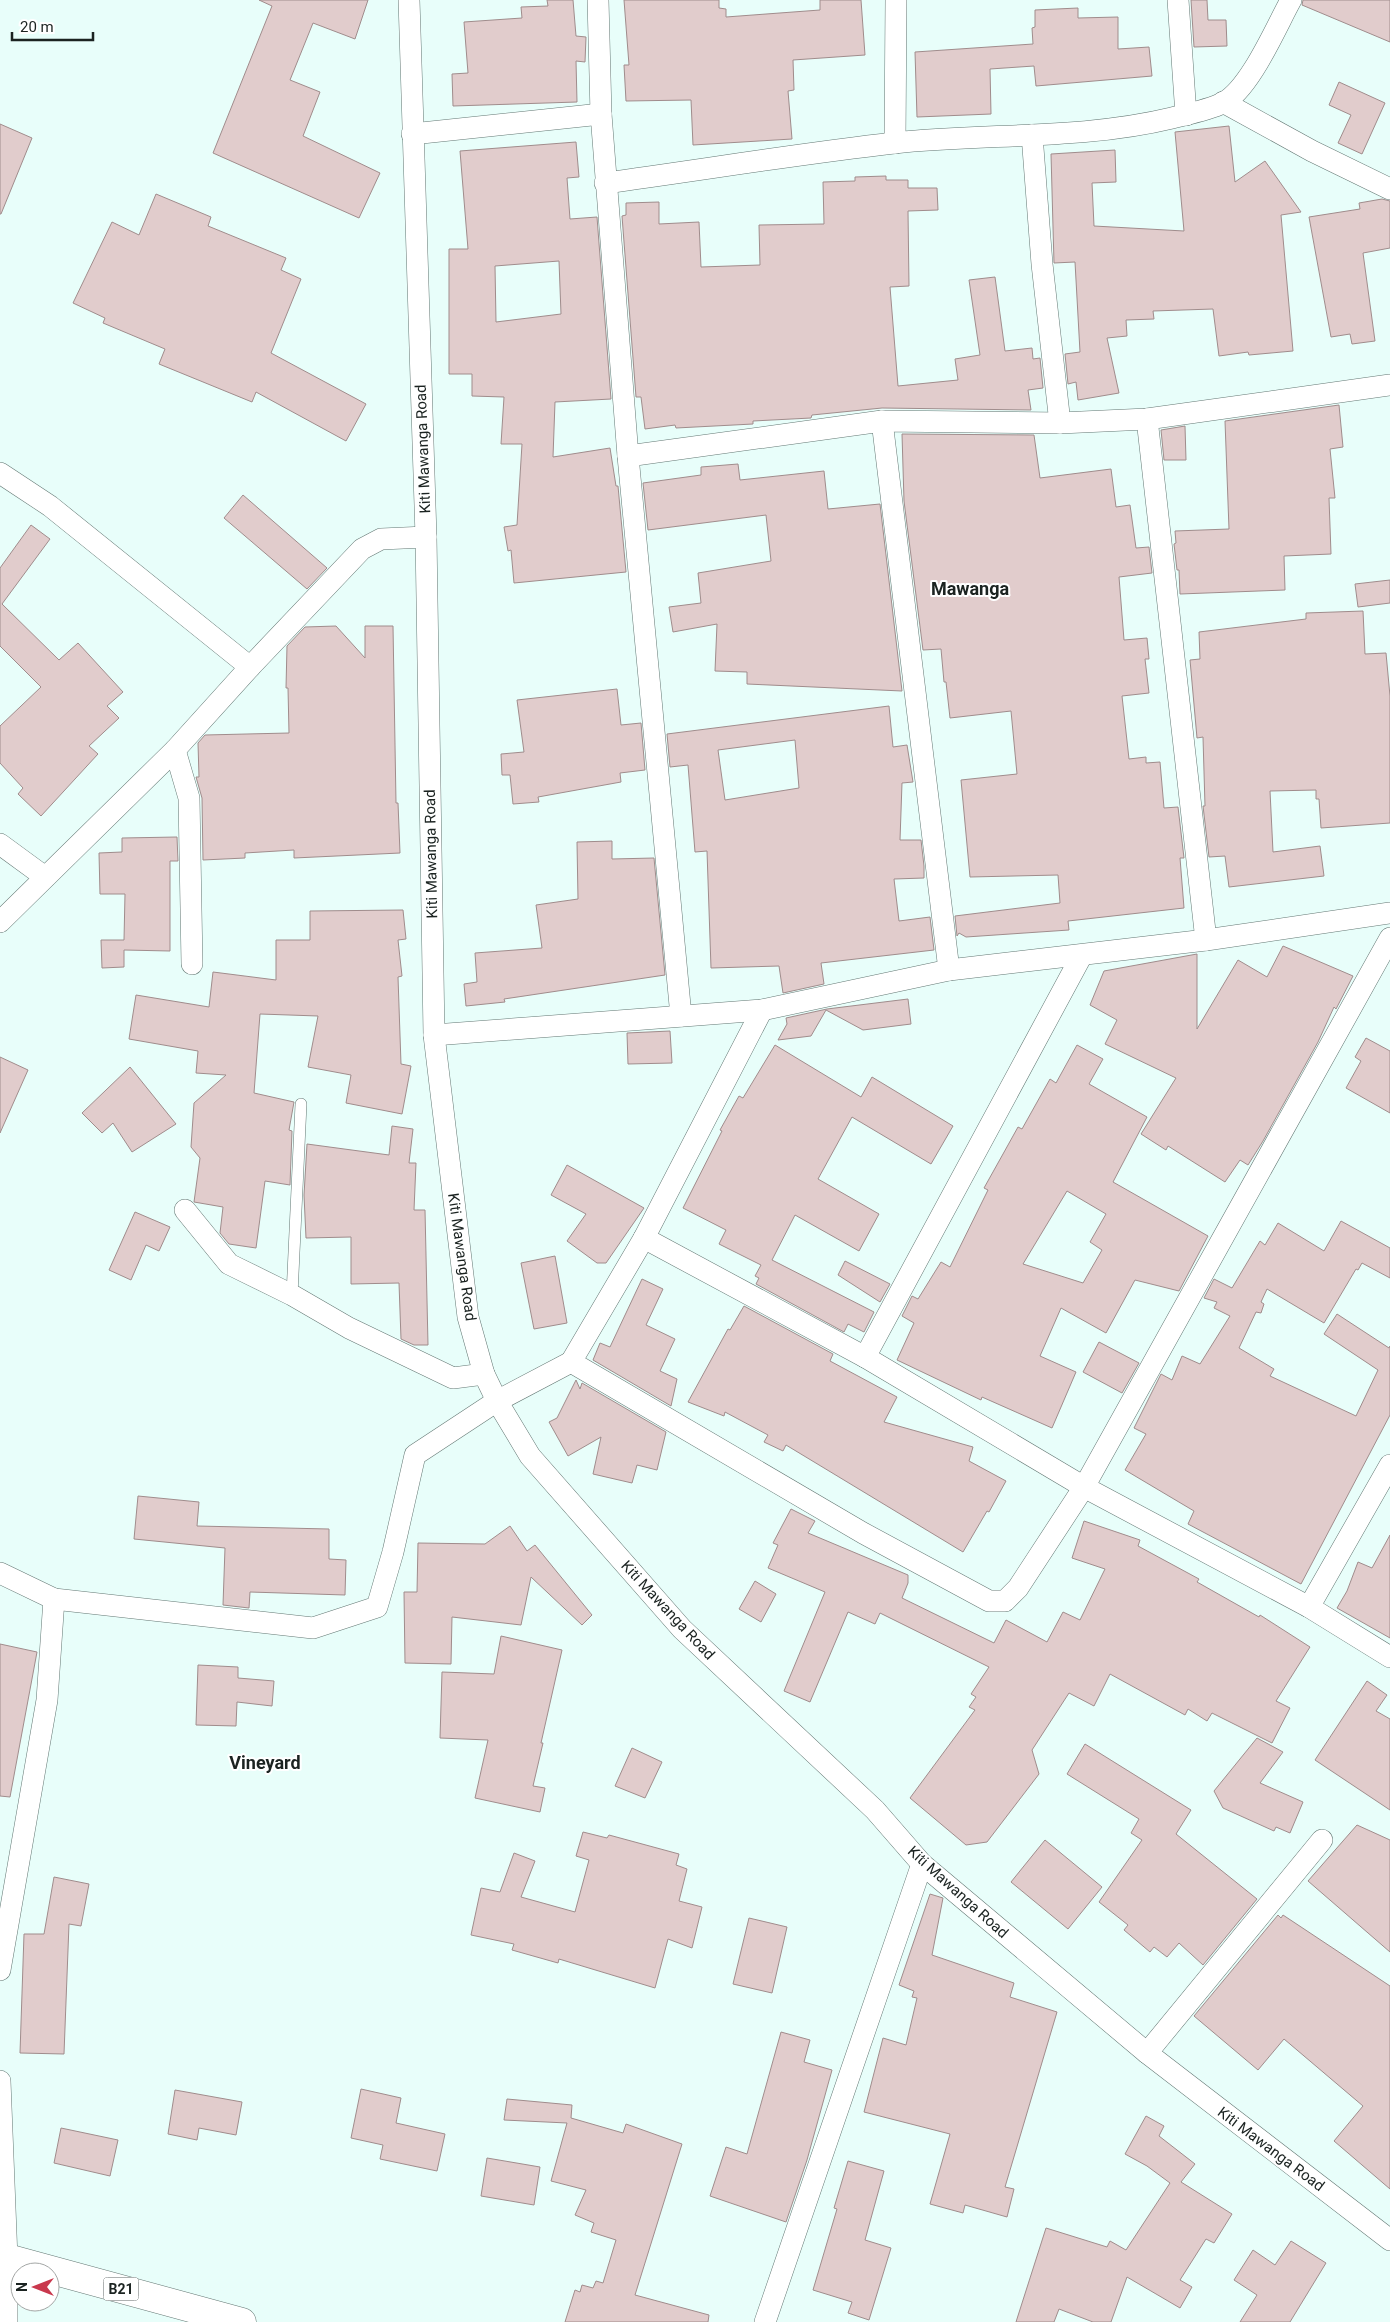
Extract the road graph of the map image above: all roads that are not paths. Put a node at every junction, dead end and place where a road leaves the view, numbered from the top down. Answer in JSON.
{"nodes":[{"id":1,"x":409,"y":0,"type":"edge"},
{"id":2,"x":598,"y":0,"type":"edge"},
{"id":3,"x":896,"y":0,"type":"edge"},
{"id":4,"x":1178,"y":0,"type":"edge"},
{"id":5,"x":1291,"y":0,"type":"edge"},
{"id":6,"x":1223,"y":102,"type":"junction"},
{"id":7,"x":601,"y":114,"type":"junction"},
{"id":8,"x":1186,"y":115,"type":"junction"},
{"id":9,"x":412,"y":134,"type":"junction"},
{"id":10,"x":1032,"y":135,"type":"junction"},
{"id":11,"x":895,"y":143,"type":"junction"},
{"id":12,"x":605,"y":183,"type":"junction"},
{"id":13,"x":1390,"y":189,"type":"edge"},
{"id":14,"x":1390,"y":385,"type":"edge"},
{"id":15,"x":1147,"y":418,"type":"junction"},
{"id":16,"x":882,"y":421,"type":"junction"},
{"id":17,"x":1060,"y":423,"type":"junction"},
{"id":18,"x":628,"y":456,"type":"junction"},
{"id":19,"x":0,"y":472,"type":"edge"},
{"id":20,"x":426,"y":537,"type":"junction"},
{"id":21,"x":250,"y":666,"type":"junction"},
{"id":22,"x":174,"y":750,"type":"junction"},
{"id":23,"x":0,"y":844,"type":"edge"},
{"id":24,"x":45,"y":877,"type":"junction"},
{"id":25,"x":1390,"y":913,"type":"edge"},
{"id":26,"x":0,"y":922,"type":"edge"},
{"id":27,"x":1390,"y":938,"type":"edge"},
{"id":28,"x":1206,"y":940,"type":"junction"},
{"id":29,"x":1082,"y":955,"type":"junction"},
{"id":30,"x":192,"y":964,"type":"dead end"},
{"id":31,"x":949,"y":970,"type":"junction"},
{"id":32,"x":762,"y":1010,"type":"junction"},
{"id":33,"x":681,"y":1016,"type":"junction"},
{"id":34,"x":434,"y":1035,"type":"junction"},
{"id":35,"x":301,"y":1104,"type":"dead end"},
{"id":36,"x":185,"y":1210,"type":"dead end"},
{"id":37,"x":644,"y":1238,"type":"junction"},
{"id":38,"x":292,"y":1295,"type":"junction"},
{"id":39,"x":865,"y":1357,"type":"junction"},
{"id":40,"x":571,"y":1362,"type":"junction"},
{"id":41,"x":484,"y":1374,"type":"junction"},
{"id":42,"x":497,"y":1401,"type":"junction"},
{"id":43,"x":1390,"y":1466,"type":"edge"},
{"id":44,"x":1084,"y":1487,"type":"junction"},
{"id":45,"x":0,"y":1573,"type":"edge"},
{"id":46,"x":54,"y":1598,"type":"junction"},
{"id":47,"x":1308,"y":1607,"type":"junction"},
{"id":48,"x":1390,"y":1657,"type":"edge"},
{"id":49,"x":1322,"y":1840,"type":"dead end"},
{"id":50,"x":922,"y":1864,"type":"junction"},
{"id":51,"x":0,"y":1970,"type":"edge"},
{"id":52,"x":1147,"y":2054,"type":"junction"},
{"id":53,"x":0,"y":2081,"type":"edge"},
{"id":54,"x":1390,"y":2240,"type":"edge"},
{"id":55,"x":4,"y":2258,"type":"edge"},
{"id":56,"x":7,"y":2322,"type":"edge"},
{"id":57,"x":242,"y":2322,"type":"edge"},
{"id":58,"x":766,"y":2322,"type":"edge"}],
"edges":[{"from":1,"to":9,"type":"street","name":"Kiti Mawanga Road"},
{"from":2,"to":7,"type":"street"},
{"from":3,"to":11,"type":"street"},
{"from":4,"to":8,"type":"street"},
{"from":5,"to":6,"type":"street"},
{"from":6,"to":8,"type":"street"},
{"from":6,"to":13,"type":"street"},
{"from":7,"to":9,"type":"street"},
{"from":7,"to":12,"type":"street"},
{"from":8,"to":10,"type":"street"},
{"from":9,"to":20,"type":"street","name":"Kiti Mawanga Road"},
{"from":10,"to":11,"type":"street"},
{"from":10,"to":17,"type":"street"},
{"from":11,"to":12,"type":"street"},
{"from":12,"to":18,"type":"street"},
{"from":14,"to":15,"type":"street"},
{"from":15,"to":17,"type":"street"},
{"from":15,"to":28,"type":"street"},
{"from":16,"to":17,"type":"street"},
{"from":16,"to":18,"type":"street"},
{"from":16,"to":31,"type":"street"},
{"from":18,"to":33,"type":"street"},
{"from":19,"to":21,"type":"street"},
{"from":20,"to":21,"type":"street"},
{"from":20,"to":34,"type":"street","name":"Kiti Mawanga Road"},
{"from":21,"to":22,"type":"street"},
{"from":22,"to":24,"type":"street"},
{"from":22,"to":30,"type":"street"},
{"from":23,"to":24,"type":"street"},
{"from":24,"to":26,"type":"street"},
{"from":25,"to":28,"type":"street"},
{"from":27,"to":44,"type":"street"},
{"from":28,"to":29,"type":"street"},
{"from":29,"to":31,"type":"street"},
{"from":29,"to":39,"type":"street"},
{"from":31,"to":32,"type":"street"},
{"from":32,"to":33,"type":"street"},
{"from":32,"to":37,"type":"street"},
{"from":33,"to":34,"type":"street"},
{"from":34,"to":41,"type":"street","name":"Kiti Mawanga Road"},
{"from":35,"to":38,"type":"lane"},
{"from":36,"to":38,"type":"street"},
{"from":37,"to":39,"type":"street"},
{"from":37,"to":40,"type":"street"},
{"from":38,"to":41,"type":"street"},
{"from":39,"to":44,"type":"street"},
{"from":40,"to":42,"type":"street"},
{"from":40,"to":44,"type":"street"},
{"from":41,"to":42,"type":"street","name":"Kiti Mawanga Road"},
{"from":42,"to":46,"type":"street"},
{"from":42,"to":50,"type":"street","name":"Kiti Mawanga Road"},
{"from":43,"to":47,"type":"street"},
{"from":44,"to":47,"type":"street"},
{"from":45,"to":46,"type":"street"},
{"from":46,"to":51,"type":"street"},
{"from":47,"to":48,"type":"street"},
{"from":49,"to":52,"type":"street"},
{"from":50,"to":52,"type":"street","name":"Kiti Mawanga Road"},
{"from":50,"to":58,"type":"street"},
{"from":52,"to":54,"type":"street","name":"Kiti Mawanga Road"},
{"from":53,"to":55,"type":"street"},
{"from":55,"to":56,"type":"street"},
{"from":55,"to":57,"type":"highway","number":"B21"}]}
